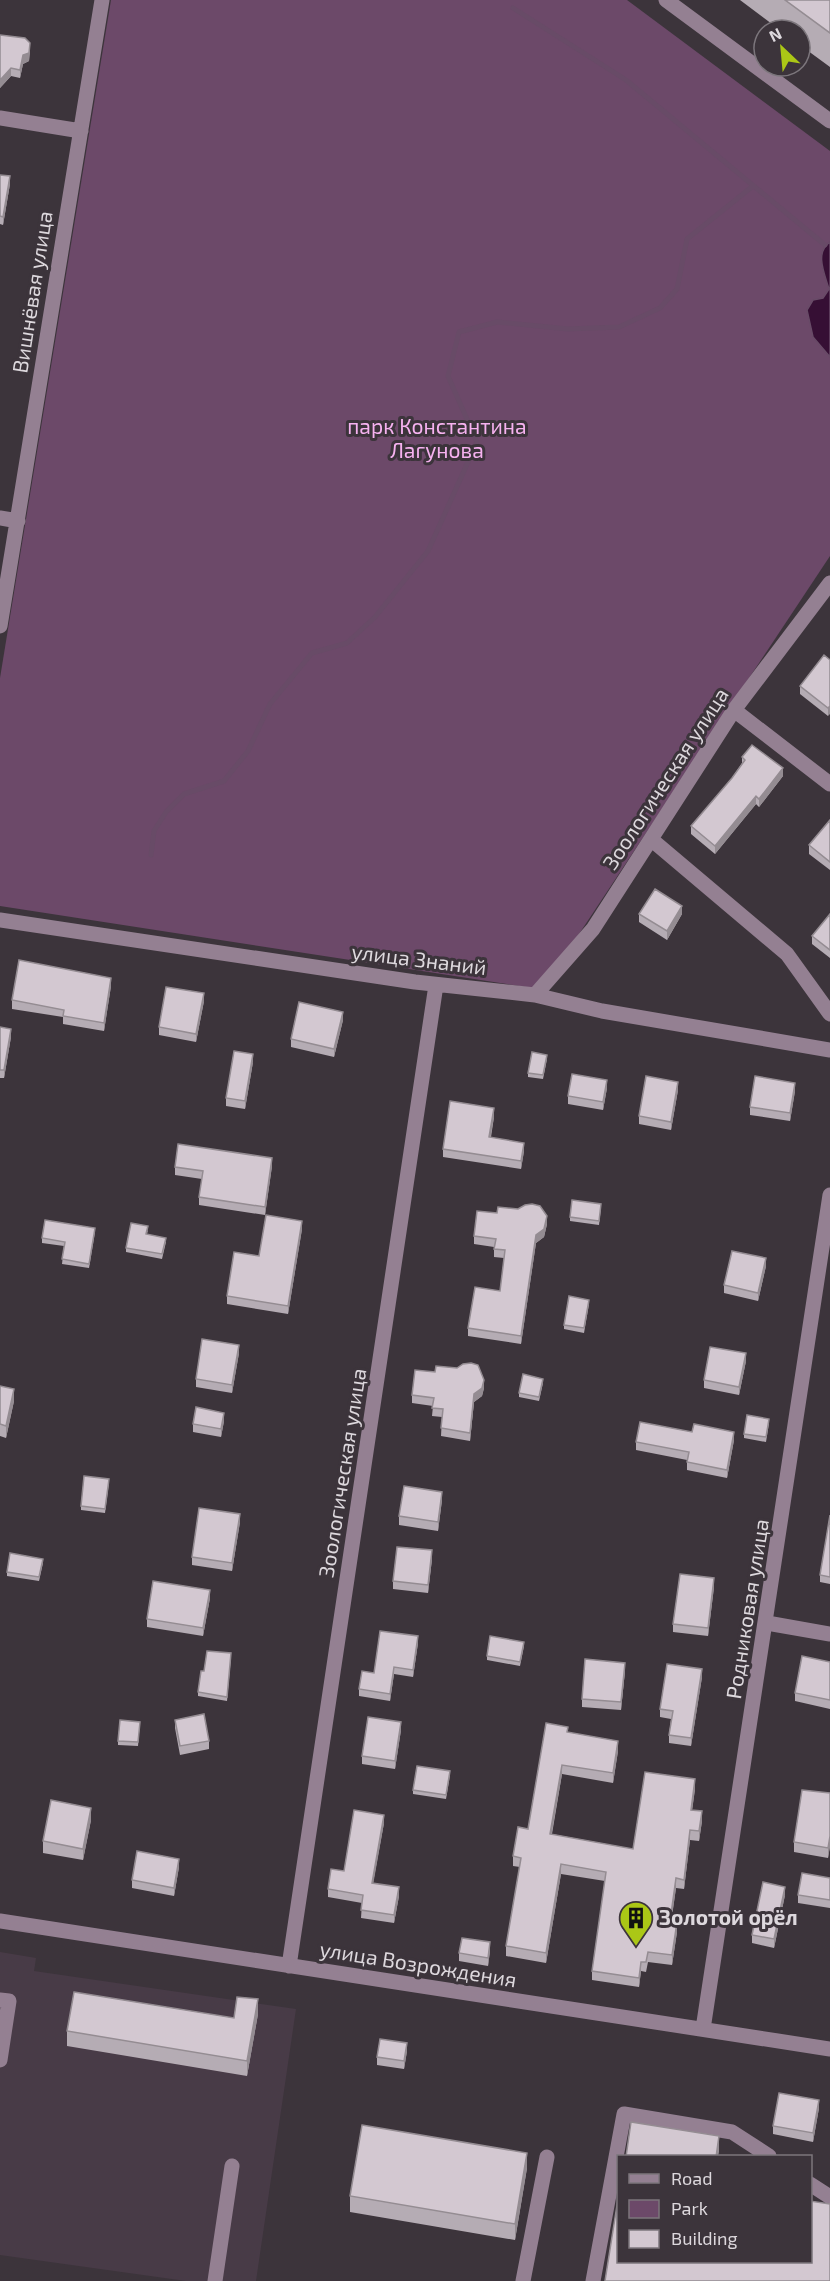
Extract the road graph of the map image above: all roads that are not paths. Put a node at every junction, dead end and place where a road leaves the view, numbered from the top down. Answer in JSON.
{"nodes":[{"id":1,"x":102,"y":0,"type":"edge"},
{"id":2,"x":666,"y":0,"type":"edge"},
{"id":3,"x":0,"y":118,"type":"edge"},
{"id":4,"x":830,"y":121,"type":"edge"},
{"id":5,"x":81,"y":131,"type":"junction"},
{"id":6,"x":0,"y":518,"type":"edge"},
{"id":7,"x":18,"y":521,"type":"junction"},
{"id":8,"x":830,"y":583,"type":"edge"},
{"id":9,"x":0,"y":626,"type":"edge"},
{"id":10,"x":734,"y":710,"type":"junction"},
{"id":11,"x":830,"y":784,"type":"edge"},
{"id":12,"x":652,"y":840,"type":"junction"},
{"id":13,"x":0,"y":920,"type":"edge"},
{"id":14,"x":436,"y":985,"type":"junction"},
{"id":15,"x":535,"y":995,"type":"junction"},
{"id":16,"x":830,"y":1014,"type":"edge"},
{"id":17,"x":830,"y":1050,"type":"edge"},
{"id":18,"x":830,"y":1195,"type":"edge"},
{"id":19,"x":767,"y":1623,"type":"junction"},
{"id":20,"x":830,"y":1634,"type":"edge"},
{"id":21,"x":0,"y":1921,"type":"edge"},
{"id":22,"x":289,"y":1966,"type":"junction"},
{"id":23,"x":0,"y":2000,"type":"edge"},
{"id":24,"x":703,"y":2029,"type":"junction"},
{"id":25,"x":830,"y":2049,"type":"edge"},
{"id":26,"x":0,"y":2060,"type":"edge"},
{"id":27,"x":766,"y":2155,"type":"edge"},
{"id":28,"x":548,"y":2157,"type":"dead end"},
{"id":29,"x":232,"y":2166,"type":"dead end"},
{"id":30,"x":812,"y":2185,"type":"edge"},
{"id":31,"x":830,"y":2197,"type":"edge"},
{"id":32,"x":215,"y":2281,"type":"edge"},
{"id":33,"x":523,"y":2281,"type":"edge"},
{"id":34,"x":593,"y":2281,"type":"edge"}],
"edges":[{"from":1,"to":5,"type":"street","name":"Вишнёвая улица"},
{"from":2,"to":4,"type":"street"},
{"from":3,"to":5,"type":"street"},
{"from":5,"to":7,"type":"street","name":"Вишнёвая улица"},
{"from":6,"to":7,"type":"street"},
{"from":7,"to":9,"type":"street","name":"Вишнёвая улица"},
{"from":8,"to":10,"type":"street","name":"Зоологическая улица"},
{"from":10,"to":11,"type":"street"},
{"from":10,"to":12,"type":"street","name":"Зоологическая улица"},
{"from":12,"to":15,"type":"street","name":"Зоологическая улица"},
{"from":12,"to":16,"type":"street"},
{"from":13,"to":14,"type":"street","name":"улица Знаний"},
{"from":14,"to":15,"type":"street","name":"улица Знаний"},
{"from":14,"to":22,"type":"street","name":"Зоологическая улица"},
{"from":15,"to":17,"type":"street","name":"улица Знаний"},
{"from":18,"to":19,"type":"street","name":"Родниковая улица"},
{"from":19,"to":20,"type":"street"},
{"from":19,"to":24,"type":"street","name":"Родниковая улица"},
{"from":21,"to":22,"type":"street","name":"улица Возрождения"},
{"from":22,"to":24,"type":"street","name":"улица Возрождения"},
{"from":23,"to":26,"type":"street"},
{"from":24,"to":25,"type":"street","name":"улица Возрождения"},
{"from":27,"to":34,"type":"street"},
{"from":28,"to":33,"type":"street"},
{"from":29,"to":32,"type":"street"},
{"from":30,"to":31,"type":"street"}]}
